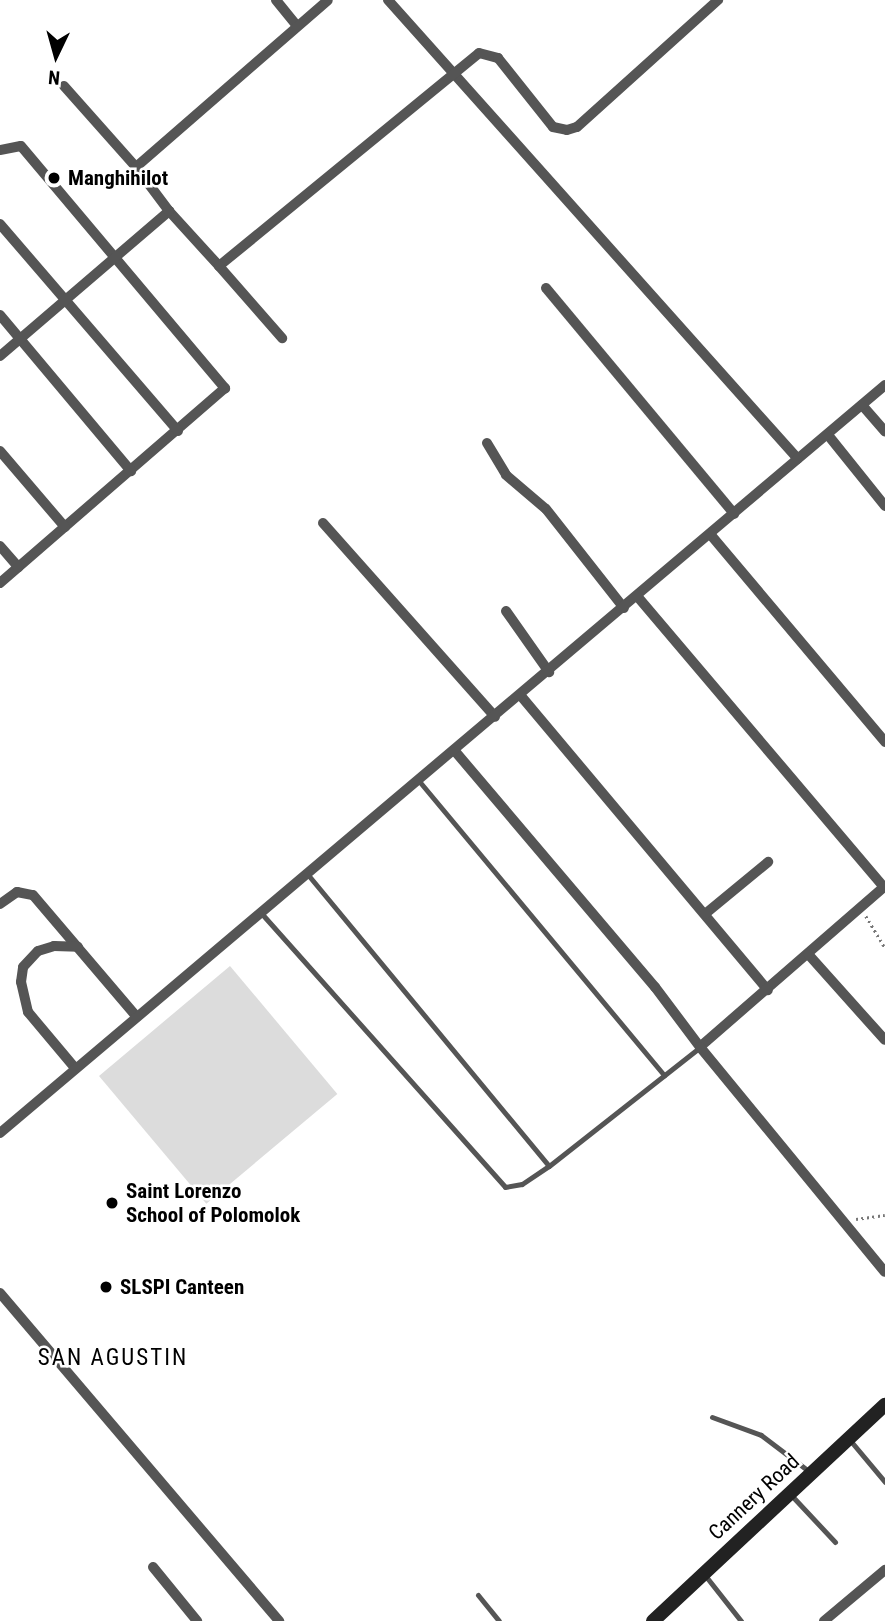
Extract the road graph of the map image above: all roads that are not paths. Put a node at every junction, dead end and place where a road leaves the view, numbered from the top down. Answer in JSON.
{"nodes":[{"id":1,"x":276,"y":0,"type":"edge"},
{"id":2,"x":328,"y":0,"type":"edge"},
{"id":3,"x":388,"y":0,"type":"edge"},
{"id":4,"x":718,"y":0,"type":"edge"},
{"id":5,"x":297,"y":26,"type":"junction"},
{"id":6,"x":452,"y":72,"type":"junction"},
{"id":7,"x":64,"y":86,"type":"dead end"},
{"id":8,"x":0,"y":150,"type":"edge"},
{"id":9,"x":136,"y":167,"type":"junction"},
{"id":10,"x":169,"y":211,"type":"junction"},
{"id":11,"x":0,"y":223,"type":"edge"},
{"id":12,"x":113,"y":260,"type":"junction"},
{"id":13,"x":219,"y":267,"type":"junction"},
{"id":14,"x":546,"y":288,"type":"dead end"},
{"id":15,"x":66,"y":300,"type":"junction"},
{"id":16,"x":0,"y":315,"type":"edge"},
{"id":17,"x":282,"y":338,"type":"dead end"},
{"id":18,"x":20,"y":339,"type":"junction"},
{"id":19,"x":0,"y":356,"type":"edge"},
{"id":20,"x":885,"y":385,"type":"edge"},
{"id":21,"x":862,"y":405,"type":"junction"},
{"id":22,"x":885,"y":431,"type":"edge"},
{"id":23,"x":178,"y":432,"type":"junction"},
{"id":24,"x":828,"y":435,"type":"junction"},
{"id":25,"x":487,"y":443,"type":"dead end"},
{"id":26,"x":0,"y":451,"type":"edge"},
{"id":27,"x":797,"y":459,"type":"junction"},
{"id":28,"x":131,"y":471,"type":"junction"},
{"id":29,"x":885,"y":506,"type":"edge"},
{"id":30,"x":734,"y":514,"type":"junction"},
{"id":31,"x":323,"y":523,"type":"dead end"},
{"id":32,"x":65,"y":527,"type":"junction"},
{"id":33,"x":710,"y":534,"type":"junction"},
{"id":34,"x":0,"y":546,"type":"edge"},
{"id":35,"x":18,"y":567,"type":"junction"},
{"id":36,"x":0,"y":583,"type":"edge"},
{"id":37,"x":637,"y":596,"type":"junction"},
{"id":38,"x":624,"y":608,"type":"junction"},
{"id":39,"x":506,"y":611,"type":"dead end"},
{"id":40,"x":550,"y":672,"type":"junction"},
{"id":41,"x":521,"y":696,"type":"junction"},
{"id":42,"x":495,"y":717,"type":"junction"},
{"id":43,"x":885,"y":742,"type":"edge"},
{"id":44,"x":454,"y":750,"type":"junction"},
{"id":45,"x":419,"y":781,"type":"junction"},
{"id":46,"x":768,"y":862,"type":"dead end"},
{"id":47,"x":309,"y":876,"type":"junction"},
{"id":48,"x":884,"y":886,"type":"edge"},
{"id":49,"x":0,"y":904,"type":"edge"},
{"id":50,"x":262,"y":914,"type":"junction"},
{"id":51,"x":705,"y":914,"type":"junction"},
{"id":52,"x":78,"y":947,"type":"junction"},
{"id":53,"x":808,"y":954,"type":"junction"},
{"id":54,"x":768,"y":990,"type":"junction"},
{"id":55,"x":137,"y":1017,"type":"junction"},
{"id":56,"x":885,"y":1040,"type":"edge"},
{"id":57,"x":700,"y":1047,"type":"junction"},
{"id":58,"x":75,"y":1068,"type":"junction"},
{"id":59,"x":664,"y":1075,"type":"junction"},
{"id":60,"x":0,"y":1133,"type":"edge"},
{"id":61,"x":549,"y":1166,"type":"junction"},
{"id":62,"x":885,"y":1272,"type":"edge"},
{"id":63,"x":0,"y":1293,"type":"edge"},
{"id":64,"x":883,"y":1411,"type":"edge"},
{"id":65,"x":712,"y":1417,"type":"dead end"},
{"id":66,"x":848,"y":1438,"type":"junction"},
{"id":67,"x":811,"y":1473,"type":"junction"},
{"id":68,"x":885,"y":1482,"type":"edge"},
{"id":69,"x":790,"y":1493,"type":"junction"},
{"id":70,"x":835,"y":1542,"type":"dead end"},
{"id":71,"x":153,"y":1567,"type":"dead end"},
{"id":72,"x":885,"y":1570,"type":"edge"},
{"id":73,"x":704,"y":1574,"type":"junction"},
{"id":74,"x":478,"y":1595,"type":"dead end"},
{"id":75,"x":197,"y":1621,"type":"edge"},
{"id":76,"x":279,"y":1621,"type":"edge"},
{"id":77,"x":499,"y":1621,"type":"edge"},
{"id":78,"x":653,"y":1621,"type":"edge"},
{"id":79,"x":741,"y":1621,"type":"edge"},
{"id":80,"x":824,"y":1621,"type":"edge"}],
"edges":[{"from":1,"to":5,"type":"street"},
{"from":2,"to":5,"type":"street"},
{"from":3,"to":6,"type":"street"},
{"from":4,"to":6,"type":"street"},
{"from":5,"to":9,"type":"street"},
{"from":6,"to":13,"type":"street"},
{"from":6,"to":27,"type":"street"},
{"from":7,"to":9,"type":"street"},
{"from":8,"to":12,"type":"street"},
{"from":9,"to":10,"type":"street"},
{"from":10,"to":12,"type":"street"},
{"from":10,"to":13,"type":"street"},
{"from":11,"to":15,"type":"street"},
{"from":12,"to":15,"type":"street"},
{"from":12,"to":23,"type":"street"},
{"from":13,"to":17,"type":"street"},
{"from":14,"to":30,"type":"street"},
{"from":15,"to":18,"type":"street"},
{"from":15,"to":23,"type":"street"},
{"from":16,"to":18,"type":"street"},
{"from":18,"to":19,"type":"street"},
{"from":18,"to":28,"type":"street"},
{"from":20,"to":21,"type":"street"},
{"from":21,"to":22,"type":"street"},
{"from":21,"to":24,"type":"street"},
{"from":23,"to":28,"type":"street"},
{"from":24,"to":27,"type":"street"},
{"from":24,"to":29,"type":"street"},
{"from":25,"to":38,"type":"street"},
{"from":26,"to":32,"type":"street"},
{"from":27,"to":30,"type":"street"},
{"from":28,"to":32,"type":"street"},
{"from":30,"to":33,"type":"street"},
{"from":31,"to":42,"type":"street"},
{"from":32,"to":35,"type":"street"},
{"from":33,"to":37,"type":"street"},
{"from":33,"to":43,"type":"street"},
{"from":34,"to":35,"type":"street"},
{"from":35,"to":36,"type":"street"},
{"from":37,"to":38,"type":"street"},
{"from":37,"to":48,"type":"street"},
{"from":38,"to":40,"type":"street"},
{"from":39,"to":40,"type":"street"},
{"from":40,"to":41,"type":"street"},
{"from":41,"to":42,"type":"street"},
{"from":41,"to":51,"type":"street"},
{"from":42,"to":44,"type":"street"},
{"from":44,"to":45,"type":"street"},
{"from":44,"to":57,"type":"street"},
{"from":45,"to":47,"type":"street"},
{"from":45,"to":59,"type":"lane"},
{"from":46,"to":51,"type":"street"},
{"from":47,"to":50,"type":"street"},
{"from":47,"to":61,"type":"lane"},
{"from":48,"to":53,"type":"street"},
{"from":49,"to":52,"type":"street"},
{"from":50,"to":55,"type":"street"},
{"from":50,"to":61,"type":"lane"},
{"from":51,"to":54,"type":"street"},
{"from":52,"to":55,"type":"street"},
{"from":52,"to":58,"type":"street"},
{"from":53,"to":54,"type":"street"},
{"from":53,"to":56,"type":"street"},
{"from":54,"to":57,"type":"street"},
{"from":55,"to":58,"type":"street"},
{"from":57,"to":59,"type":"lane"},
{"from":57,"to":62,"type":"street"},
{"from":58,"to":60,"type":"street"},
{"from":59,"to":61,"type":"lane"},
{"from":63,"to":76,"type":"street"},
{"from":64,"to":66,"type":"main road","name":"Cannery Road"},
{"from":65,"to":67,"type":"lane"},
{"from":66,"to":67,"type":"main road","name":"Cannery Road"},
{"from":66,"to":68,"type":"lane"},
{"from":67,"to":69,"type":"main road","name":"Cannery Road"},
{"from":69,"to":70,"type":"lane"},
{"from":69,"to":73,"type":"main road","name":"Cannery Road"},
{"from":71,"to":75,"type":"street"},
{"from":72,"to":80,"type":"street"},
{"from":73,"to":78,"type":"main road","name":"Cannery Road"},
{"from":73,"to":79,"type":"lane"},
{"from":74,"to":77,"type":"lane"}]}
